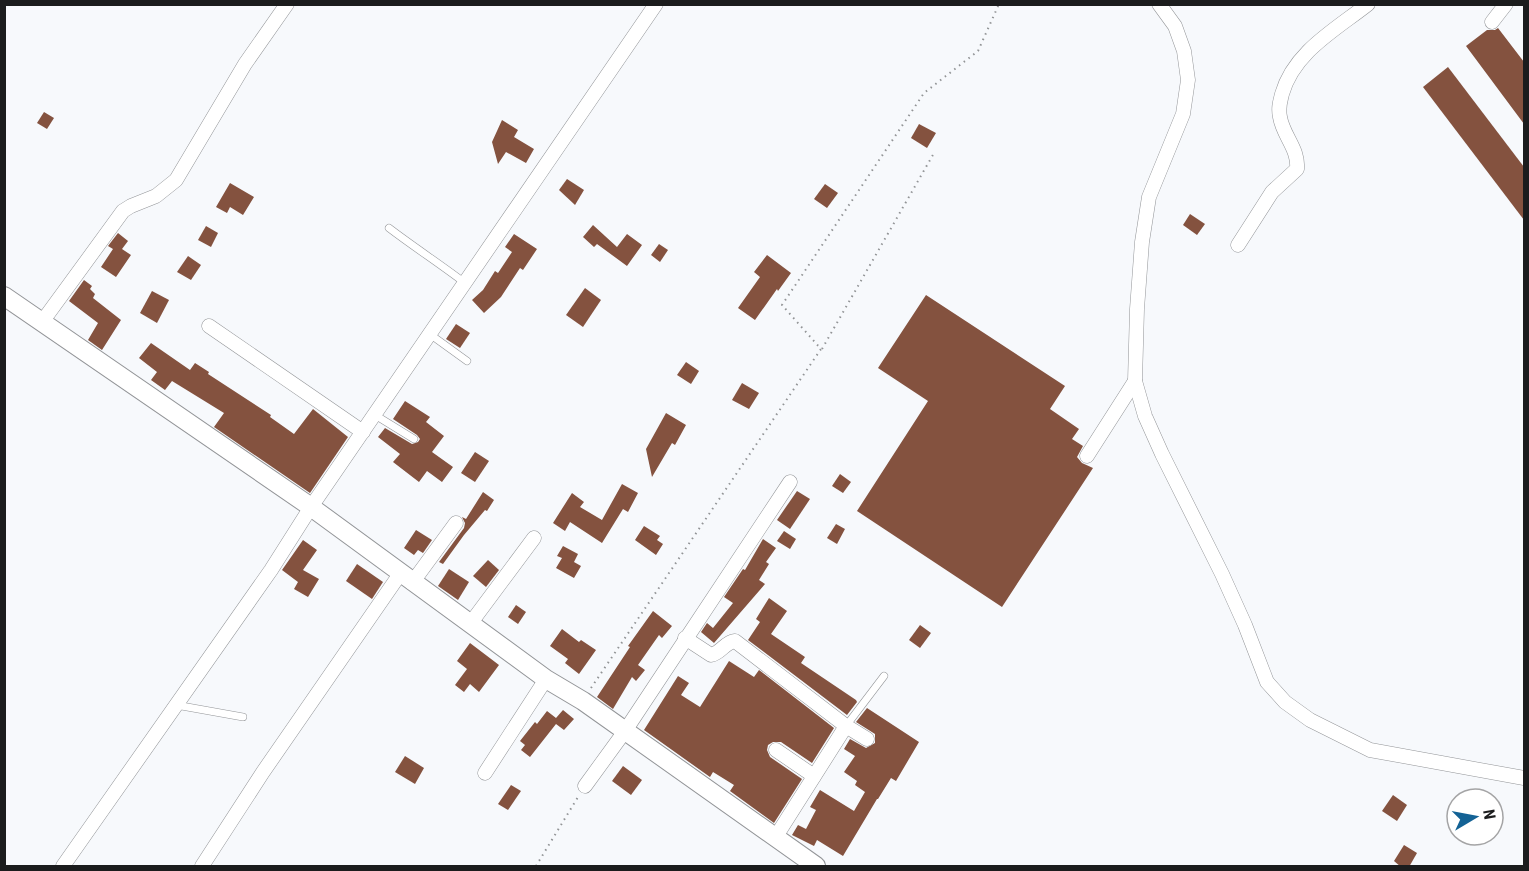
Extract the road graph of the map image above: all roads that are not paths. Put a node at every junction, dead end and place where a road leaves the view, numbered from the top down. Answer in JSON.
{"nodes":[{"id":1,"x":287,"y":4,"type":"edge"},
{"id":2,"x":656,"y":4,"type":"edge"},
{"id":3,"x":1159,"y":4,"type":"edge"},
{"id":4,"x":1368,"y":4,"type":"edge"},
{"id":5,"x":1506,"y":4,"type":"edge"},
{"id":6,"x":1492,"y":22,"type":"dead end"},
{"id":7,"x":389,"y":228,"type":"dead end"},
{"id":8,"x":1239,"y":245,"type":"dead end"},
{"id":9,"x":465,"y":284,"type":"junction"},
{"id":10,"x":4,"y":296,"type":"edge"},
{"id":11,"x":42,"y":322,"type":"junction"},
{"id":12,"x":209,"y":326,"type":"dead end"},
{"id":13,"x":430,"y":335,"type":"junction"},
{"id":14,"x":467,"y":361,"type":"dead end"},
{"id":15,"x":1136,"y":381,"type":"junction"},
{"id":16,"x":375,"y":415,"type":"junction"},
{"id":17,"x":363,"y":432,"type":"junction"},
{"id":18,"x":414,"y":439,"type":"dead end"},
{"id":19,"x":1087,"y":456,"type":"dead end"},
{"id":20,"x":790,"y":482,"type":"dead end"},
{"id":21,"x":311,"y":507,"type":"junction"},
{"id":22,"x":456,"y":523,"type":"dead end"},
{"id":23,"x":534,"y":538,"type":"dead end"},
{"id":24,"x":406,"y":579,"type":"junction"},
{"id":25,"x":470,"y":624,"type":"junction"},
{"id":26,"x":686,"y":638,"type":"junction"},
{"id":27,"x":884,"y":676,"type":"dead end"},
{"id":28,"x":546,"y":679,"type":"junction"},
{"id":29,"x":176,"y":705,"type":"junction"},
{"id":30,"x":243,"y":717,"type":"dead end"},
{"id":31,"x":846,"y":726,"type":"junction"},
{"id":32,"x":625,"y":731,"type":"junction"},
{"id":33,"x":867,"y":739,"type":"dead end"},
{"id":34,"x":776,"y":750,"type":"dead end"},
{"id":35,"x":485,"y":773,"type":"dead end"},
{"id":36,"x":814,"y":776,"type":"junction"},
{"id":37,"x":1524,"y":778,"type":"edge"},
{"id":38,"x":585,"y":786,"type":"road end"},
{"id":39,"x":775,"y":838,"type":"junction"},
{"id":40,"x":63,"y":867,"type":"edge"},
{"id":41,"x":202,"y":867,"type":"edge"},
{"id":42,"x":816,"y":867,"type":"edge"}],
"edges":[{"from":1,"to":11,"type":"street"},
{"from":2,"to":9,"type":"street"},
{"from":3,"to":15,"type":"street"},
{"from":4,"to":8,"type":"street"},
{"from":5,"to":6,"type":"street"},
{"from":7,"to":9,"type":"lane"},
{"from":9,"to":13,"type":"street"},
{"from":10,"to":11,"type":"street"},
{"from":11,"to":21,"type":"street"},
{"from":12,"to":17,"type":"street"},
{"from":13,"to":14,"type":"lane"},
{"from":13,"to":16,"type":"street"},
{"from":15,"to":19,"type":"street"},
{"from":15,"to":37,"type":"street"},
{"from":16,"to":17,"type":"street"},
{"from":16,"to":18,"type":"lane"},
{"from":17,"to":21,"type":"street"},
{"from":20,"to":26,"type":"street"},
{"from":21,"to":24,"type":"street"},
{"from":21,"to":29,"type":"street"},
{"from":22,"to":24,"type":"street"},
{"from":23,"to":25,"type":"street"},
{"from":24,"to":25,"type":"street"},
{"from":24,"to":41,"type":"street"},
{"from":25,"to":28,"type":"street"},
{"from":26,"to":31,"type":"street"},
{"from":26,"to":32,"type":"street"},
{"from":27,"to":31,"type":"lane"},
{"from":28,"to":32,"type":"street"},
{"from":28,"to":35,"type":"street"},
{"from":29,"to":30,"type":"lane"},
{"from":29,"to":40,"type":"street"},
{"from":31,"to":33,"type":"street"},
{"from":31,"to":36,"type":"street"},
{"from":32,"to":38,"type":"street"},
{"from":32,"to":39,"type":"street"},
{"from":34,"to":36,"type":"street"},
{"from":36,"to":39,"type":"street"},
{"from":39,"to":42,"type":"street"}]}
